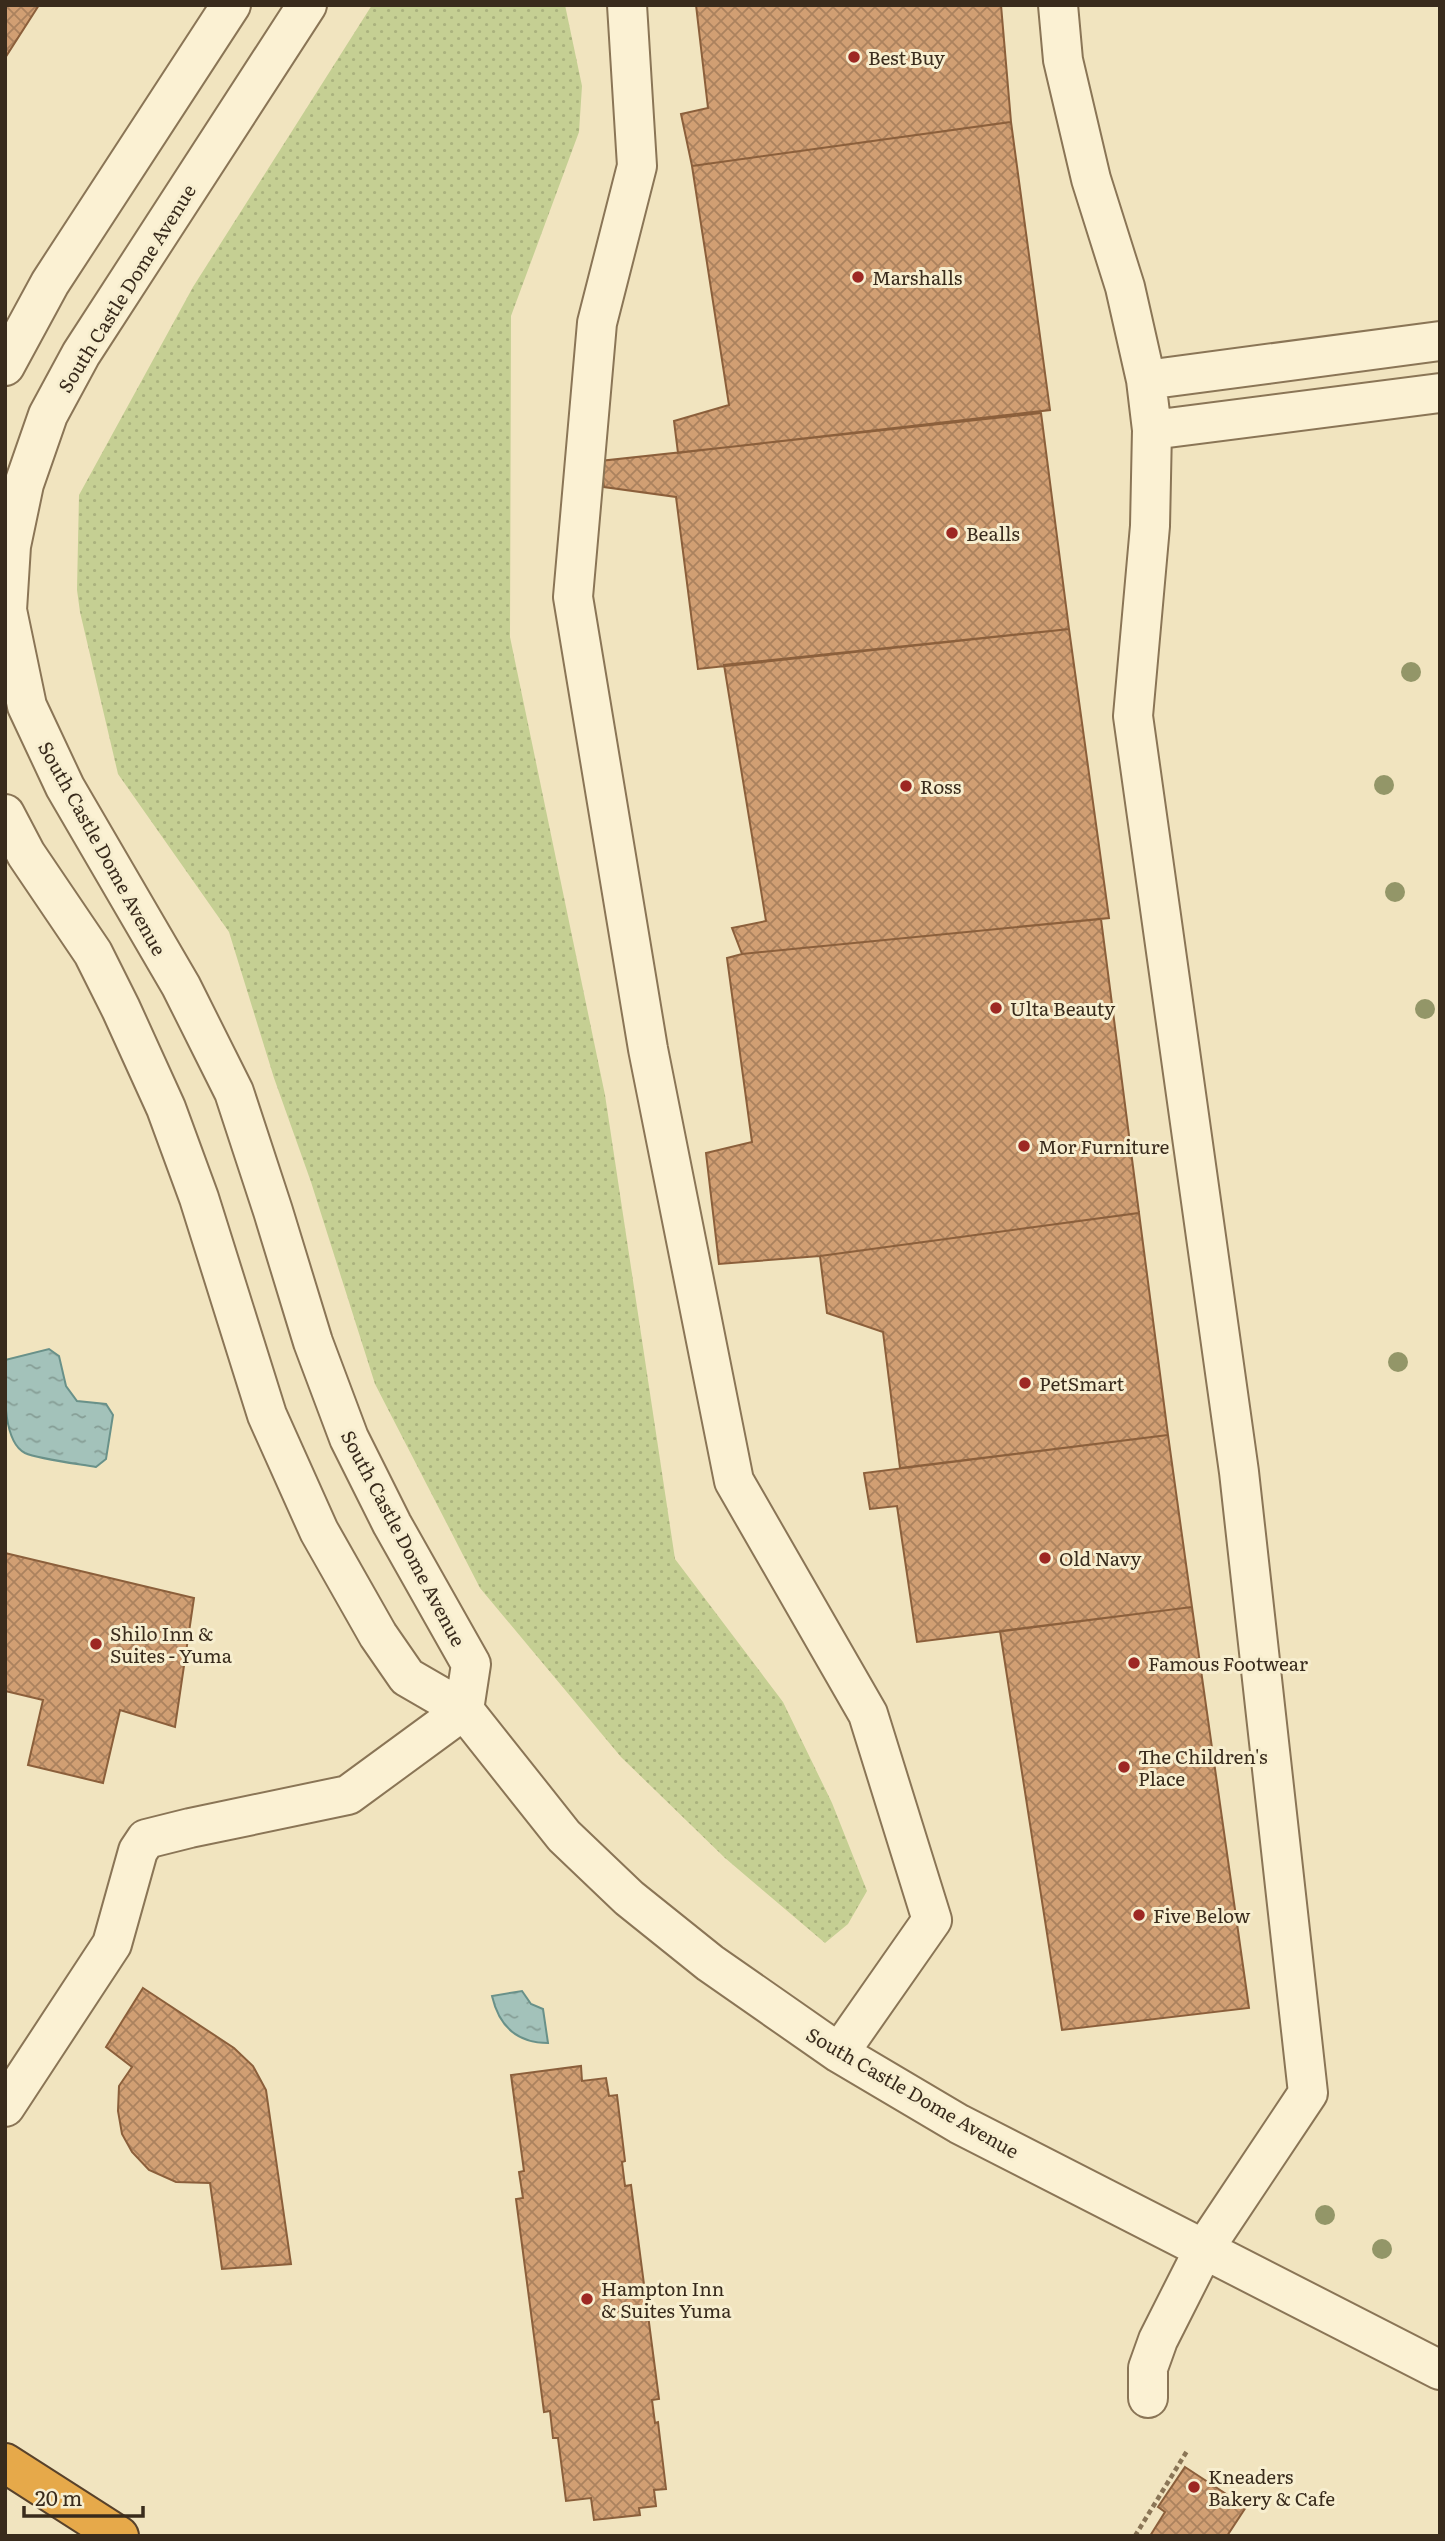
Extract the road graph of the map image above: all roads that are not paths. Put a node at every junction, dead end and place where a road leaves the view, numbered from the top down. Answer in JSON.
{"nodes":[{"id":1,"x":232,"y":5,"type":"edge"},
{"id":2,"x":307,"y":5,"type":"edge"},
{"id":3,"x":627,"y":5,"type":"edge"},
{"id":4,"x":1058,"y":5,"type":"edge"},
{"id":5,"x":1440,"y":341,"type":"edge"},
{"id":6,"x":5,"y":366,"type":"edge"},
{"id":7,"x":1146,"y":380,"type":"junction"},
{"id":8,"x":1440,"y":393,"type":"edge"},
{"id":9,"x":1152,"y":430,"type":"junction"},
{"id":10,"x":6,"y":610,"type":"edge"},
{"id":11,"x":5,"y":814,"type":"edge"},
{"id":12,"x":464,"y":1710,"type":"junction"},
{"id":13,"x":839,"y":2053,"type":"junction"},
{"id":14,"x":5,"y":2107,"type":"edge"},
{"id":15,"x":1204,"y":2249,"type":"junction"},
{"id":16,"x":1440,"y":2370,"type":"edge"},
{"id":17,"x":1148,"y":2398,"type":"dead end"},
{"id":18,"x":5,"y":2463,"type":"edge"},
{"id":19,"x":119,"y":2536,"type":"edge"}],
"edges":[{"from":1,"to":6,"type":"street"},
{"from":2,"to":10,"type":"street","name":"South Castle Dome Avenue"},
{"from":3,"to":13,"type":"street"},
{"from":4,"to":7,"type":"street"},
{"from":5,"to":7,"type":"street"},
{"from":7,"to":9,"type":"street"},
{"from":8,"to":9,"type":"street"},
{"from":9,"to":15,"type":"street"},
{"from":10,"to":12,"type":"street","name":"South Castle Dome Avenue"},
{"from":11,"to":12,"type":"street","name":"South Castle Dome Avenue"},
{"from":12,"to":13,"type":"street","name":"South Castle Dome Avenue"},
{"from":12,"to":14,"type":"street"},
{"from":13,"to":15,"type":"street","name":"South Castle Dome Avenue"},
{"from":15,"to":16,"type":"street","name":"South Castle Dome Avenue"},
{"from":15,"to":17,"type":"street"},
{"from":18,"to":19,"type":"highway"}]}
